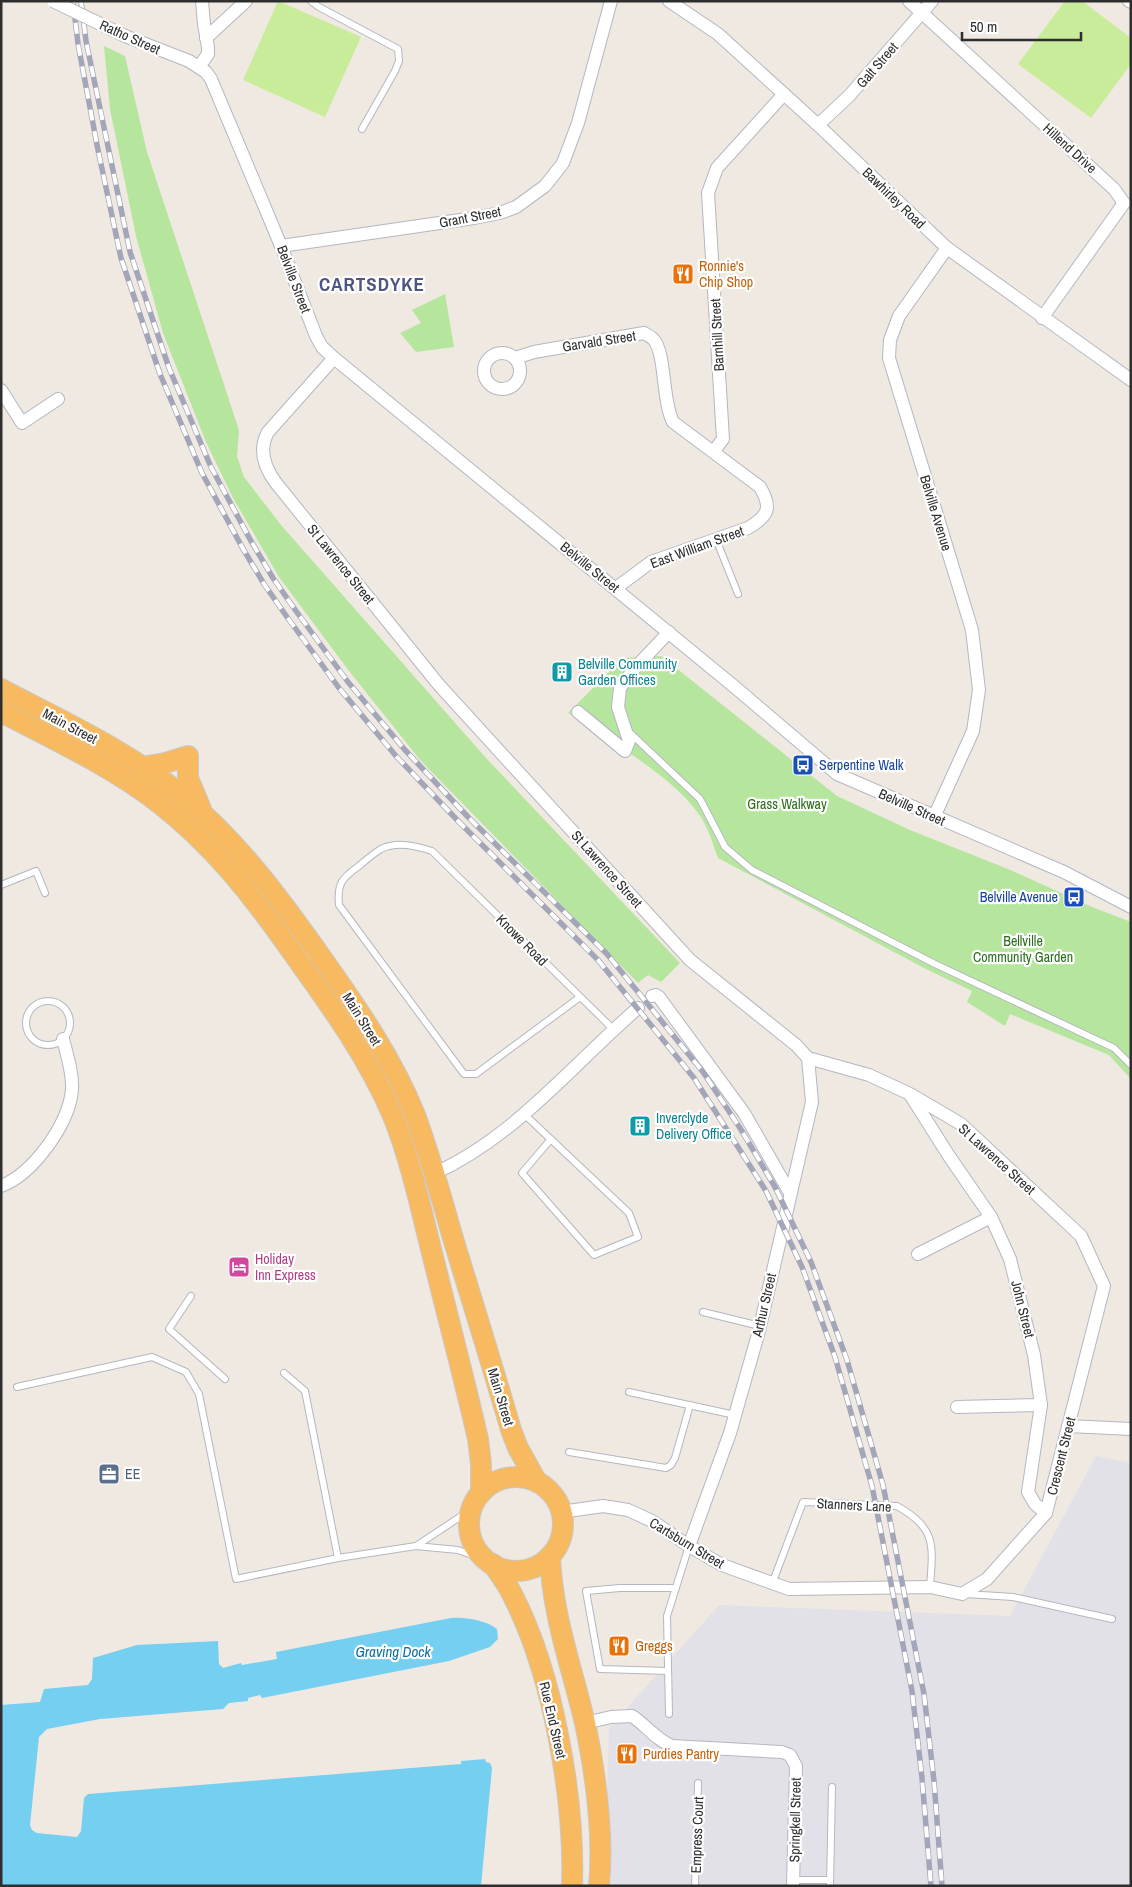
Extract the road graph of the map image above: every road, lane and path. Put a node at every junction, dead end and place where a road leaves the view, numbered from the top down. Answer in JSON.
{"nodes":[{"id":1,"x":53,"y":1,"type":"edge"},
{"id":2,"x":202,"y":1,"type":"edge"},
{"id":3,"x":246,"y":1,"type":"edge"},
{"id":4,"x":311,"y":1,"type":"edge"},
{"id":5,"x":611,"y":1,"type":"edge"},
{"id":6,"x":669,"y":1,"type":"edge"},
{"id":7,"x":909,"y":1,"type":"edge"},
{"id":8,"x":932,"y":1,"type":"edge"},
{"id":9,"x":922,"y":14,"type":"junction"},
{"id":10,"x":206,"y":38,"type":"junction"},
{"id":11,"x":203,"y":70,"type":"junction"},
{"id":12,"x":784,"y":94,"type":"junction"},
{"id":13,"x":818,"y":125,"type":"junction"},
{"id":14,"x":362,"y":129,"type":"dead end"},
{"id":15,"x":1127,"y":203,"type":"edge"},
{"id":16,"x":281,"y":246,"type":"junction"},
{"id":17,"x":947,"y":248,"type":"junction"},
{"id":18,"x":1042,"y":318,"type":"junction"},
{"id":19,"x":334,"y":358,"type":"junction"},
{"id":20,"x":515,"y":358,"type":"dead end"},
{"id":21,"x":1131,"y":380,"type":"edge"},
{"id":22,"x":1,"y":390,"type":"edge"},
{"id":23,"x":58,"y":399,"type":"dead end"},
{"id":24,"x":714,"y":452,"type":"junction"},
{"id":25,"x":768,"y":499,"type":"joint"},
{"id":26,"x":716,"y":539,"type":"junction"},
{"id":27,"x":616,"y":588,"type":"junction"},
{"id":28,"x":738,"y":594,"type":"dead end"},
{"id":29,"x":668,"y":632,"type":"junction"},
{"id":30,"x":1,"y":689,"type":"edge"},
{"id":31,"x":1,"y":712,"type":"edge"},
{"id":32,"x":578,"y":712,"type":"dead end"},
{"id":33,"x":626,"y":729,"type":"junction"},
{"id":34,"x":142,"y":767,"type":"junction"},
{"id":35,"x":204,"y":815,"type":"junction"},
{"id":36,"x":934,"y":817,"type":"junction"},
{"id":37,"x":1,"y":885,"type":"edge"},
{"id":38,"x":45,"y":892,"type":"dead end"},
{"id":39,"x":1131,"y":907,"type":"edge"},
{"id":40,"x":580,"y":996,"type":"junction"},
{"id":41,"x":652,"y":996,"type":"dead end"},
{"id":42,"x":638,"y":1008,"type":"dead end"},
{"id":43,"x":613,"y":1030,"type":"junction"},
{"id":44,"x":63,"y":1040,"type":"junction"},
{"id":45,"x":808,"y":1058,"type":"junction"},
{"id":46,"x":1131,"y":1065,"type":"edge"},
{"id":47,"x":910,"y":1094,"type":"junction"},
{"id":48,"x":524,"y":1114,"type":"junction"},
{"id":49,"x":551,"y":1139,"type":"junction"},
{"id":50,"x":435,"y":1173,"type":"junction"},
{"id":51,"x":1,"y":1186,"type":"edge"},
{"id":52,"x":790,"y":1193,"type":"junction"},
{"id":53,"x":992,"y":1216,"type":"junction"},
{"id":54,"x":918,"y":1254,"type":"dead end"},
{"id":55,"x":1104,"y":1286,"type":"joint"},
{"id":56,"x":191,"y":1296,"type":"dead end"},
{"id":57,"x":703,"y":1312,"type":"dead end"},
{"id":58,"x":760,"y":1326,"type":"junction"},
{"id":59,"x":284,"y":1373,"type":"dead end"},
{"id":60,"x":225,"y":1379,"type":"dead end"},
{"id":61,"x":17,"y":1387,"type":"dead end"},
{"id":62,"x":629,"y":1392,"type":"dead end"},
{"id":63,"x":690,"y":1405,"type":"junction"},
{"id":64,"x":1041,"y":1405,"type":"junction"},
{"id":65,"x":957,"y":1407,"type":"dead end"},
{"id":66,"x":735,"y":1415,"type":"junction"},
{"id":67,"x":1068,"y":1426,"type":"junction"},
{"id":68,"x":1131,"y":1429,"type":"edge"},
{"id":69,"x":569,"y":1452,"type":"dead end"},
{"id":70,"x":537,"y":1482,"type":"junction"},
{"id":71,"x":476,"y":1501,"type":"junction"},
{"id":72,"x":561,"y":1512,"type":"junction"},
{"id":73,"x":1046,"y":1513,"type":"junction"},
{"id":74,"x":416,"y":1546,"type":"junction"},
{"id":75,"x":689,"y":1546,"type":"junction"},
{"id":76,"x":550,"y":1556,"type":"junction"},
{"id":77,"x":338,"y":1558,"type":"junction"},
{"id":78,"x":490,"y":1562,"type":"junction"},
{"id":79,"x":772,"y":1584,"type":"junction"},
{"id":80,"x":930,"y":1587,"type":"junction"},
{"id":81,"x":676,"y":1588,"type":"junction"},
{"id":82,"x":962,"y":1594,"type":"junction"},
{"id":83,"x":1112,"y":1619,"type":"dead end"},
{"id":84,"x":668,"y":1670,"type":"junction"},
{"id":85,"x":669,"y":1714,"type":"dead end"},
{"id":86,"x":585,"y":1723,"type":"junction"},
{"id":87,"x":698,"y":1784,"type":"dead end"},
{"id":88,"x":832,"y":1787,"type":"dead end"},
{"id":89,"x":793,"y":1883,"type":"edge"},
{"id":90,"x":830,"y":1883,"type":"edge"},
{"id":91,"x":572,"y":1886,"type":"edge"},
{"id":92,"x":599,"y":1886,"type":"edge"},
{"id":93,"x":695,"y":1886,"type":"edge"}],
"edges":[{"from":1,"to":11,"type":"street","name":"Ratho Street","bridge":true},
{"from":2,"to":10,"type":"street"},
{"from":3,"to":10,"type":"street"},
{"from":4,"to":14,"type":"lane"},
{"from":5,"to":16,"type":"street","name":"Grant Street"},
{"from":6,"to":12,"type":"street","name":"Bawhirley Road"},
{"from":7,"to":9,"type":"street","name":"Hillend Drive"},
{"from":8,"to":9,"type":"street","name":"Galt Street"},
{"from":9,"to":13,"type":"street","name":"Galt Street"},
{"from":9,"to":15,"type":"street","name":"Hillend Drive"},
{"from":10,"to":11,"type":"street"},
{"from":11,"to":16,"type":"street","name":"Belville Street"},
{"from":12,"to":13,"type":"street","name":"Bawhirley Road"},
{"from":12,"to":24,"type":"street","name":"Barnhill Street"},
{"from":13,"to":17,"type":"street","name":"Bawhirley Road"},
{"from":15,"to":18,"type":"street","name":"Hillend Drive"},
{"from":16,"to":19,"type":"street","name":"Belville Street"},
{"from":17,"to":18,"type":"street","name":"Bawhirley Road"},
{"from":17,"to":36,"type":"street","name":"Belville Avenue"},
{"from":18,"to":21,"type":"street","name":"Bawhirley Road"},
{"from":19,"to":27,"type":"street","name":"Belville Street"},
{"from":19,"to":45,"type":"street","name":"St Lawrence Street"},
{"from":20,"to":24,"type":"street","name":"Garvald Street"},
{"from":22,"to":23,"type":"street"},
{"from":24,"to":25,"type":"street","name":"Garvald Street"},
{"from":25,"to":26,"type":"street","name":"East William Street"},
{"from":26,"to":27,"type":"street","name":"East William Street"},
{"from":26,"to":28,"type":"lane"},
{"from":27,"to":29,"type":"street","name":"Belville Street"},
{"from":29,"to":33,"type":"street"},
{"from":29,"to":36,"type":"street","name":"Belville Street"},
{"from":30,"to":34,"type":"highway","name":"Main Street"},
{"from":31,"to":71,"type":"highway","name":"Main Street"},
{"from":32,"to":33,"type":"street"},
{"from":33,"to":46,"type":"lane"},
{"from":34,"to":35,"type":"highway","name":"Main Street"},
{"from":34,"to":35,"type":"highway"},
{"from":35,"to":50,"type":"highway","name":"Main Street"},
{"from":36,"to":39,"type":"street","name":"Belville Street"},
{"from":37,"to":38,"type":"lane"},
{"from":40,"to":40,"type":"lane","name":"Knowe Road"},
{"from":40,"to":43,"type":"lane","name":"Knowe Road"},
{"from":41,"to":52,"type":"street"},
{"from":42,"to":43,"type":"street"},
{"from":43,"to":48,"type":"street"},
{"from":44,"to":44,"type":"lane"},
{"from":44,"to":51,"type":"street"},
{"from":45,"to":47,"type":"street","name":"St Lawrence Street"},
{"from":45,"to":52,"type":"street","name":"Arthur Street"},
{"from":47,"to":53,"type":"street","name":"John Street"},
{"from":47,"to":55,"type":"street","name":"St Lawrence Street"},
{"from":48,"to":49,"type":"lane"},
{"from":48,"to":50,"type":"street"},
{"from":49,"to":49,"type":"lane"},
{"from":50,"to":70,"type":"highway","name":"Main Street"},
{"from":52,"to":58,"type":"street","name":"Arthur Street"},
{"from":53,"to":54,"type":"street"},
{"from":53,"to":64,"type":"street","name":"John Street"},
{"from":55,"to":67,"type":"street","name":"Crescent Street"},
{"from":56,"to":60,"type":"lane"},
{"from":57,"to":58,"type":"lane"},
{"from":58,"to":66,"type":"street","name":"Arthur Street"},
{"from":59,"to":77,"type":"lane"},
{"from":61,"to":77,"type":"lane"},
{"from":62,"to":63,"type":"lane"},
{"from":63,"to":66,"type":"lane"},
{"from":63,"to":69,"type":"lane"},
{"from":64,"to":65,"type":"street"},
{"from":64,"to":73,"type":"street","name":"John Street"},
{"from":66,"to":75,"type":"street","name":"Arthur Street"},
{"from":67,"to":68,"type":"street"},
{"from":67,"to":73,"type":"street","name":"Crescent Street"},
{"from":70,"to":71,"type":"highway"},
{"from":70,"to":72,"type":"highway"},
{"from":71,"to":74,"type":"lane"},
{"from":71,"to":78,"type":"highway"},
{"from":72,"to":75,"type":"street","name":"Cartsburn Street"},
{"from":72,"to":76,"type":"highway"},
{"from":73,"to":82,"type":"street","name":"Crescent Street"},
{"from":74,"to":77,"type":"lane"},
{"from":74,"to":78,"type":"lane"},
{"from":75,"to":79,"type":"street","name":"Cartsburn Street"},
{"from":75,"to":81,"type":"lane"},
{"from":76,"to":78,"type":"highway"},
{"from":76,"to":86,"type":"highway","name":"Rue End Street"},
{"from":78,"to":91,"type":"highway","name":"Rue End Street"},
{"from":79,"to":80,"type":"street","name":"Cartsburn Street"},
{"from":79,"to":80,"type":"lane","name":"Stanners Lane"},
{"from":80,"to":82,"type":"street","name":"Cartsburn Street"},
{"from":81,"to":84,"type":"lane"},
{"from":81,"to":84,"type":"lane"},
{"from":82,"to":83,"type":"lane"},
{"from":84,"to":85,"type":"lane"},
{"from":86,"to":89,"type":"street","name":"Springkell Street"},
{"from":86,"to":92,"type":"highway","name":"Rue End Street"},
{"from":87,"to":93,"type":"lane","name":"Empress Court"},
{"from":88,"to":90,"type":"lane"},
{"from":89,"to":90,"type":"lane"}]}
